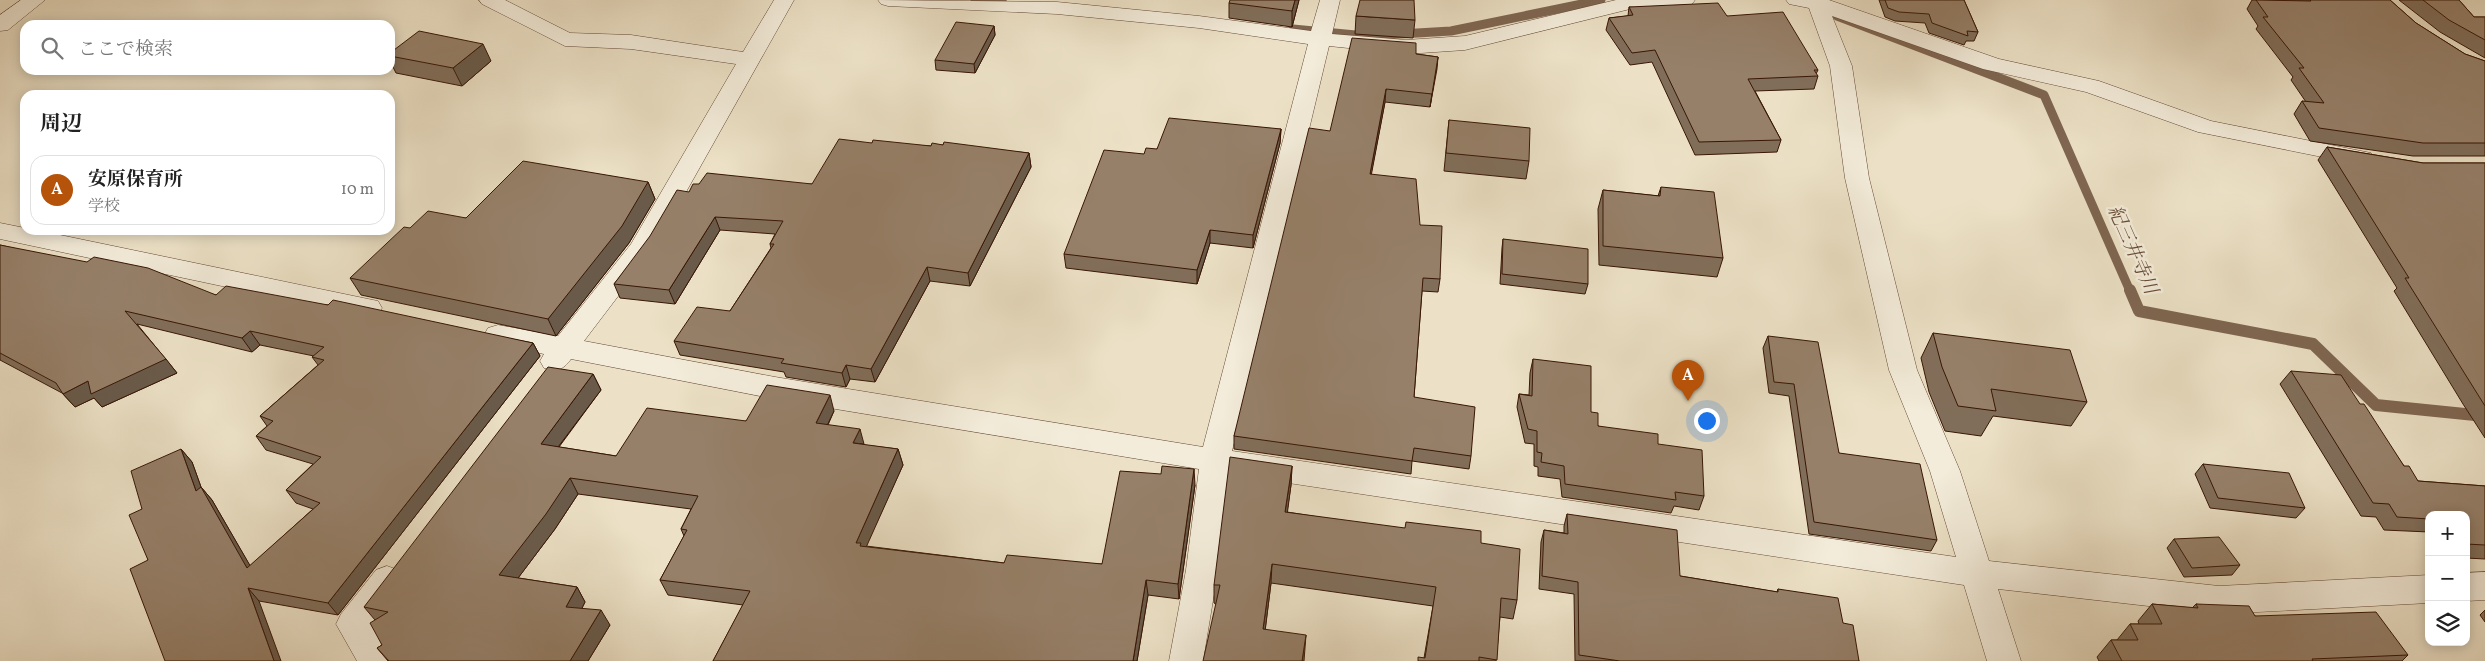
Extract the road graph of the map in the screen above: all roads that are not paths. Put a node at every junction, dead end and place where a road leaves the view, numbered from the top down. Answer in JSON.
{"nodes":[{"id":1,"x":35,"y":0,"type":"edge"},
{"id":2,"x":489,"y":0,"type":"edge"},
{"id":3,"x":784,"y":0,"type":"edge"},
{"id":4,"x":888,"y":0,"type":"edge"},
{"id":5,"x":1330,"y":0,"type":"edge"},
{"id":6,"x":1685,"y":0,"type":"edge"},
{"id":7,"x":1809,"y":1,"type":"edge"},
{"id":8,"x":0,"y":25,"type":"edge"},
{"id":9,"x":1320,"y":39,"type":"junction"},
{"id":10,"x":750,"y":60,"type":"junction"},
{"id":11,"x":2385,"y":161,"type":"edge"},
{"id":12,"x":0,"y":231,"type":"edge"},
{"id":13,"x":388,"y":312,"type":"edge"},
{"id":14,"x":476,"y":331,"type":"edge"},
{"id":15,"x":563,"y":349,"type":"junction"},
{"id":16,"x":539,"y":380,"type":"edge"},
{"id":17,"x":1215,"y":460,"type":"junction"},
{"id":18,"x":401,"y":561,"type":"edge"},
{"id":19,"x":1975,"y":573,"type":"junction"},
{"id":20,"x":2485,"y":586,"type":"edge"},
{"id":21,"x":2470,"y":587,"type":"edge"},
{"id":22,"x":2425,"y":589,"type":"edge"},
{"id":23,"x":375,"y":661,"type":"edge"},
{"id":24,"x":1186,"y":661,"type":"edge"},
{"id":25,"x":2004,"y":661,"type":"edge"}],
"edges":[{"from":1,"to":8,"type":"street"},
{"from":2,"to":10,"type":"street"},
{"from":3,"to":10,"type":"street"},
{"from":4,"to":9,"type":"street"},
{"from":5,"to":9,"type":"street"},
{"from":6,"to":9,"type":"street"},
{"from":7,"to":11,"type":"street"},
{"from":7,"to":19,"type":"street"},
{"from":9,"to":17,"type":"street"},
{"from":10,"to":15,"type":"street"},
{"from":12,"to":13,"type":"street"},
{"from":14,"to":15,"type":"street"},
{"from":15,"to":16,"type":"street"},
{"from":15,"to":17,"type":"street"},
{"from":17,"to":19,"type":"street"},
{"from":17,"to":24,"type":"street"},
{"from":18,"to":23,"type":"street"},
{"from":19,"to":22,"type":"street"},
{"from":19,"to":25,"type":"street"},
{"from":20,"to":21,"type":"street"}]}
